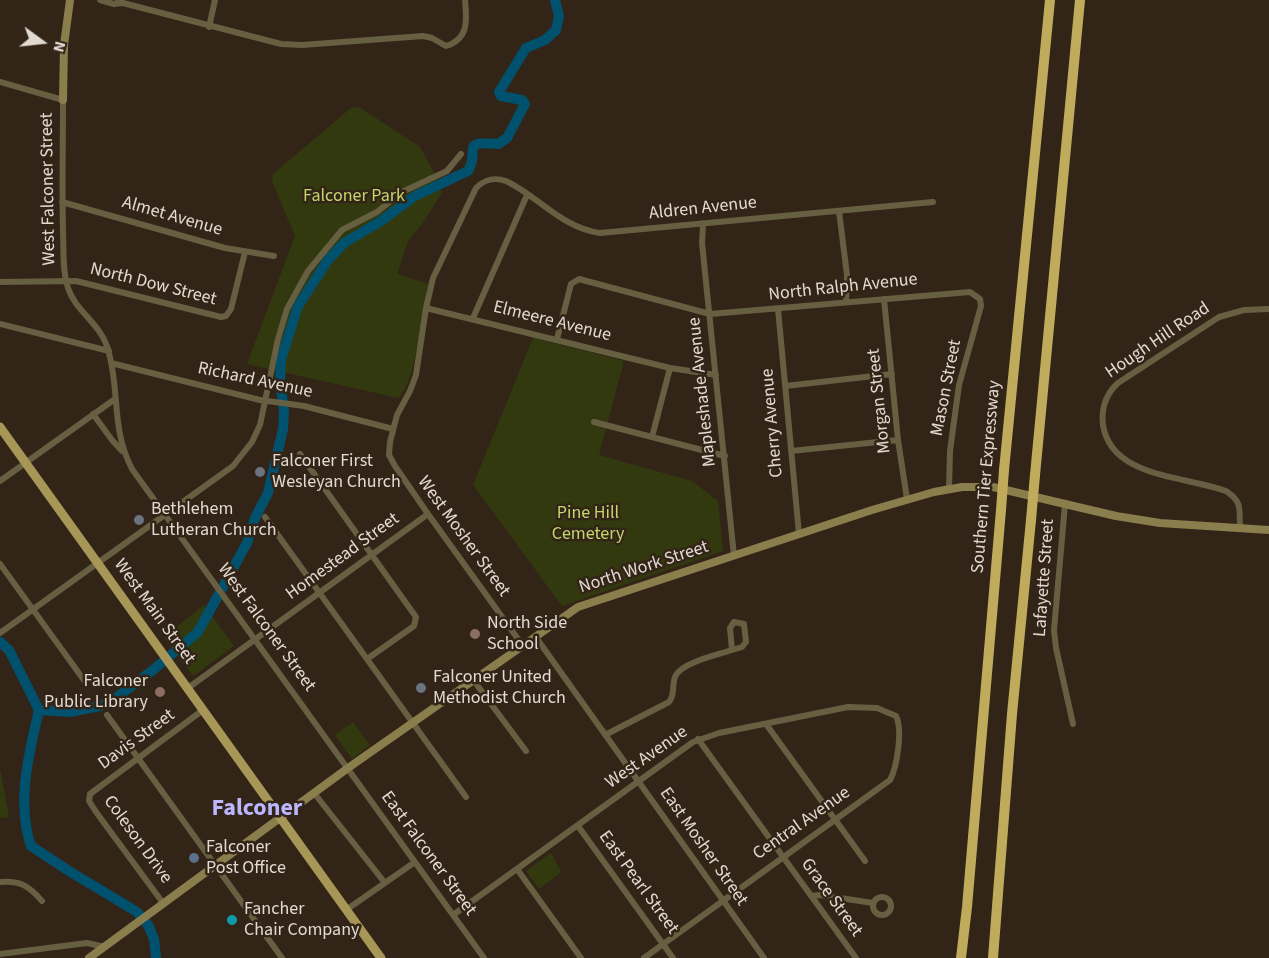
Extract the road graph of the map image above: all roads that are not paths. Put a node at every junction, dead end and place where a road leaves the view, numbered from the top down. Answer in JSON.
{"nodes":[{"id":1,"x":70,"y":0,"type":"edge"},
{"id":2,"x":100,"y":0,"type":"edge"},
{"id":3,"x":215,"y":0,"type":"edge"},
{"id":4,"x":465,"y":0,"type":"edge"},
{"id":5,"x":1050,"y":0,"type":"edge"},
{"id":6,"x":1080,"y":0,"type":"edge"},
{"id":7,"x":120,"y":2,"type":"edge"},
{"id":8,"x":209,"y":27,"type":"junction"},
{"id":9,"x":0,"y":82,"type":"edge"},
{"id":10,"x":63,"y":99,"type":"junction"},
{"id":11,"x":461,"y":154,"type":"dead end"},
{"id":12,"x":491,"y":179,"type":"joint"},
{"id":13,"x":527,"y":195,"type":"junction"},
{"id":14,"x":62,"y":202,"type":"junction"},
{"id":15,"x":933,"y":202,"type":"dead end"},
{"id":16,"x":839,"y":211,"type":"junction"},
{"id":17,"x":703,"y":225,"type":"junction"},
{"id":18,"x":245,"y":252,"type":"junction"},
{"id":19,"x":274,"y":256,"type":"dead end"},
{"id":20,"x":66,"y":281,"type":"junction"},
{"id":21,"x":0,"y":282,"type":"edge"},
{"id":22,"x":978,"y":295,"type":"joint"},
{"id":23,"x":884,"y":298,"type":"junction"},
{"id":24,"x":846,"y":302,"type":"junction"},
{"id":25,"x":426,"y":308,"type":"junction"},
{"id":26,"x":778,"y":309,"type":"junction"},
{"id":27,"x":1269,"y":309,"type":"edge"},
{"id":28,"x":710,"y":314,"type":"junction"},
{"id":29,"x":473,"y":318,"type":"junction"},
{"id":30,"x":0,"y":324,"type":"edge"},
{"id":31,"x":556,"y":339,"type":"junction"},
{"id":32,"x":109,"y":351,"type":"junction"},
{"id":33,"x":111,"y":363,"type":"junction"},
{"id":34,"x":670,"y":368,"type":"junction"},
{"id":35,"x":892,"y":374,"type":"junction"},
{"id":36,"x":716,"y":375,"type":"junction"},
{"id":37,"x":785,"y":386,"type":"junction"},
{"id":38,"x":115,"y":399,"type":"junction"},
{"id":39,"x":267,"y":401,"type":"junction"},
{"id":40,"x":93,"y":414,"type":"junction"},
{"id":41,"x":594,"y":422,"type":"dead end"},
{"id":42,"x":0,"y":427,"type":"edge"},
{"id":43,"x":393,"y":429,"type":"junction"},
{"id":44,"x":652,"y":437,"type":"junction"},
{"id":45,"x":898,"y":440,"type":"junction"},
{"id":46,"x":791,"y":451,"type":"junction"},
{"id":47,"x":124,"y":452,"type":"junction"},
{"id":48,"x":300,"y":454,"type":"dead end"},
{"id":49,"x":725,"y":456,"type":"junction"},
{"id":50,"x":26,"y":462,"type":"junction"},
{"id":51,"x":0,"y":481,"type":"edge"},
{"id":52,"x":949,"y":489,"type":"junction"},
{"id":53,"x":907,"y":499,"type":"junction"},
{"id":54,"x":1065,"y":504,"type":"junction"},
{"id":55,"x":428,"y":514,"type":"junction"},
{"id":56,"x":166,"y":515,"type":"junction"},
{"id":57,"x":265,"y":517,"type":"dead end"},
{"id":58,"x":1240,"y":528,"type":"junction"},
{"id":59,"x":1269,"y":530,"type":"edge"},
{"id":60,"x":799,"y":534,"type":"junction"},
{"id":61,"x":372,"y":555,"type":"junction"},
{"id":62,"x":734,"y":556,"type":"junction"},
{"id":63,"x":0,"y":564,"type":"edge"},
{"id":64,"x":98,"y":564,"type":"junction"},
{"id":65,"x":320,"y":593,"type":"junction"},
{"id":66,"x":33,"y":610,"type":"junction"},
{"id":67,"x":1,"y":632,"type":"edge"},
{"id":68,"x":535,"y":636,"type":"junction"},
{"id":69,"x":255,"y":640,"type":"junction"},
{"id":70,"x":523,"y":646,"type":"junction"},
{"id":71,"x":732,"y":650,"type":"junction"},
{"id":72,"x":367,"y":659,"type":"junction"},
{"id":73,"x":474,"y":681,"type":"junction"},
{"id":74,"x":86,"y":683,"type":"dead end"},
{"id":75,"x":188,"y":688,"type":"junction"},
{"id":76,"x":203,"y":710,"type":"junction"},
{"id":77,"x":890,"y":712,"type":"joint"},
{"id":78,"x":106,"y":715,"type":"dead end"},
{"id":79,"x":1073,"y":723,"type":"dead end"},
{"id":80,"x":413,"y":724,"type":"junction"},
{"id":81,"x":766,"y":724,"type":"junction"},
{"id":82,"x":605,"y":735,"type":"junction"},
{"id":83,"x":698,"y":739,"type":"junction"},
{"id":84,"x":526,"y":751,"type":"dead end"},
{"id":85,"x":138,"y":758,"type":"junction"},
{"id":86,"x":348,"y":768,"type":"junction"},
{"id":87,"x":639,"y":782,"type":"junction"},
{"id":88,"x":314,"y":793,"type":"junction"},
{"id":89,"x":90,"y":794,"type":"joint"},
{"id":90,"x":466,"y":797,"type":"dead end"},
{"id":91,"x":281,"y":817,"type":"junction"},
{"id":92,"x":836,"y":819,"type":"junction"},
{"id":93,"x":578,"y":826,"type":"junction"},
{"id":94,"x":783,"y":856,"type":"junction"},
{"id":95,"x":865,"y":861,"type":"dead end"},
{"id":96,"x":415,"y":862,"type":"junction"},
{"id":97,"x":215,"y":866,"type":"junction"},
{"id":98,"x":518,"y":869,"type":"junction"},
{"id":99,"x":0,"y":882,"type":"edge"},
{"id":100,"x":385,"y":883,"type":"junction"},
{"id":101,"x":811,"y":896,"type":"junction"},
{"id":102,"x":722,"y":900,"type":"junction"},
{"id":103,"x":42,"y":901,"type":"dead end"},
{"id":104,"x":163,"y":903,"type":"junction"},
{"id":105,"x":873,"y":903,"type":"dead end"},
{"id":106,"x":346,"y":910,"type":"junction"},
{"id":107,"x":453,"y":915,"type":"junction"},
{"id":108,"x":663,"y":944,"type":"junction"},
{"id":109,"x":105,"y":947,"type":"junction"},
{"id":110,"x":0,"y":954,"type":"edge"},
{"id":111,"x":89,"y":958,"type":"edge"},
{"id":112,"x":282,"y":958,"type":"edge"},
{"id":113,"x":381,"y":958,"type":"edge"},
{"id":114,"x":484,"y":958,"type":"edge"},
{"id":115,"x":581,"y":958,"type":"edge"},
{"id":116,"x":644,"y":958,"type":"edge"},
{"id":117,"x":673,"y":958,"type":"edge"},
{"id":118,"x":764,"y":958,"type":"edge"},
{"id":119,"x":856,"y":958,"type":"edge"},
{"id":120,"x":961,"y":958,"type":"edge"},
{"id":121,"x":993,"y":958,"type":"edge"}],
"edges":[{"from":1,"to":10,"type":"street"},
{"from":2,"to":7,"type":"street"},
{"from":3,"to":8,"type":"street"},
{"from":4,"to":8,"type":"street"},
{"from":5,"to":120,"type":"highway","name":"Southern Tier Expressway","bridge":true},
{"from":6,"to":121,"type":"highway","bridge":true},
{"from":7,"to":8,"type":"street"},
{"from":9,"to":10,"type":"street"},
{"from":10,"to":14,"type":"street","name":"West Falconer Street"},
{"from":11,"to":39,"type":"street"},
{"from":12,"to":13,"type":"street","name":"Aldren Avenue"},
{"from":12,"to":25,"type":"street","name":"West Mosher Street"},
{"from":13,"to":17,"type":"street","name":"Aldren Avenue"},
{"from":13,"to":29,"type":"street"},
{"from":14,"to":18,"type":"street","name":"Almet Avenue"},
{"from":14,"to":20,"type":"street","name":"West Falconer Street"},
{"from":15,"to":16,"type":"street","name":"Aldren Avenue"},
{"from":16,"to":17,"type":"street","name":"Aldren Avenue"},
{"from":16,"to":24,"type":"street"},
{"from":17,"to":28,"type":"street","name":"Mapleshade Avenue"},
{"from":18,"to":19,"type":"street","name":"Almet Avenue"},
{"from":18,"to":20,"type":"street","name":"North Dow Street"},
{"from":20,"to":21,"type":"street","name":"North Dow Street"},
{"from":20,"to":32,"type":"street","name":"West Falconer Street"},
{"from":22,"to":23,"type":"street","name":"North Ralph Avenue"},
{"from":22,"to":52,"type":"street","name":"Mason Street"},
{"from":23,"to":24,"type":"street","name":"North Ralph Avenue"},
{"from":23,"to":35,"type":"street","name":"Morgan Street"},
{"from":24,"to":26,"type":"street","name":"North Ralph Avenue"},
{"from":25,"to":29,"type":"street","name":"Elmeere Avenue"},
{"from":25,"to":43,"type":"street","name":"West Mosher Street"},
{"from":26,"to":28,"type":"street","name":"North Ralph Avenue"},
{"from":26,"to":37,"type":"street","name":"Cherry Avenue"},
{"from":27,"to":58,"type":"street","name":"Hough Hill Road"},
{"from":28,"to":31,"type":"street","name":"North Ralph Avenue"},
{"from":28,"to":36,"type":"street","name":"Mapleshade Avenue"},
{"from":29,"to":31,"type":"street","name":"Elmeere Avenue"},
{"from":30,"to":32,"type":"street"},
{"from":31,"to":34,"type":"street","name":"Elmeere Avenue"},
{"from":32,"to":33,"type":"street","name":"West Falconer Street"},
{"from":33,"to":38,"type":"street","name":"West Falconer Street"},
{"from":33,"to":39,"type":"street","name":"Richard Avenue"},
{"from":34,"to":36,"type":"street","name":"Elmeere Avenue"},
{"from":34,"to":44,"type":"street"},
{"from":35,"to":37,"type":"street"},
{"from":35,"to":45,"type":"street","name":"Morgan Street"},
{"from":36,"to":49,"type":"street","name":"Mapleshade Avenue"},
{"from":37,"to":46,"type":"street","name":"Cherry Avenue"},
{"from":38,"to":40,"type":"street"},
{"from":38,"to":47,"type":"street","name":"West Falconer Street"},
{"from":39,"to":43,"type":"street","name":"Richard Avenue"},
{"from":39,"to":56,"type":"street"},
{"from":40,"to":47,"type":"street"},
{"from":40,"to":50,"type":"street"},
{"from":41,"to":44,"type":"street"},
{"from":42,"to":50,"type":"main road","name":"West Main Street"},
{"from":43,"to":55,"type":"street","name":"West Mosher Street"},
{"from":44,"to":49,"type":"street"},
{"from":45,"to":46,"type":"street"},
{"from":45,"to":53,"type":"street","name":"Morgan Street"},
{"from":46,"to":60,"type":"street","name":"Cherry Avenue"},
{"from":47,"to":56,"type":"street","name":"West Falconer Street"},
{"from":48,"to":61,"type":"street"},
{"from":49,"to":62,"type":"street","name":"Mapleshade Avenue"},
{"from":50,"to":51,"type":"street"},
{"from":50,"to":64,"type":"main road","name":"West Main Street"},
{"from":52,"to":53,"type":"street","name":"North Work Street"},
{"from":52,"to":54,"type":"street","name":"North Work Street"},
{"from":53,"to":60,"type":"street","name":"North Work Street"},
{"from":54,"to":58,"type":"street","name":"North Work Street"},
{"from":54,"to":79,"type":"street","name":"Lafayette Street"},
{"from":55,"to":61,"type":"street","name":"Homestead Street"},
{"from":55,"to":70,"type":"street","name":"West Mosher Street"},
{"from":56,"to":64,"type":"street"},
{"from":56,"to":69,"type":"street","name":"West Falconer Street"},
{"from":57,"to":65,"type":"street"},
{"from":58,"to":59,"type":"street","name":"North Work Street"},
{"from":60,"to":62,"type":"street","name":"North Work Street"},
{"from":61,"to":65,"type":"street","name":"Homestead Street"},
{"from":61,"to":72,"type":"street"},
{"from":62,"to":68,"type":"street","name":"North Work Street"},
{"from":63,"to":66,"type":"street"},
{"from":64,"to":66,"type":"street"},
{"from":64,"to":75,"type":"main road","name":"West Main Street"},
{"from":65,"to":69,"type":"street","name":"Homestead Street"},
{"from":65,"to":72,"type":"street"},
{"from":66,"to":67,"type":"street"},
{"from":66,"to":74,"type":"street"},
{"from":68,"to":70,"type":"street","name":"North Work Street"},
{"from":68,"to":82,"type":"street","name":"East Mosher Street"},
{"from":69,"to":75,"type":"street","name":"Homestead Street"},
{"from":69,"to":86,"type":"street","name":"West Falconer Street"},
{"from":70,"to":73,"type":"street","name":"North Work Street"},
{"from":71,"to":71,"type":"street"},
{"from":71,"to":82,"type":"street"},
{"from":72,"to":80,"type":"street"},
{"from":73,"to":80,"type":"street","name":"North Work Street"},
{"from":73,"to":84,"type":"street"},
{"from":75,"to":76,"type":"main road","name":"West Main Street"},
{"from":76,"to":85,"type":"street","name":"Davis Street"},
{"from":76,"to":91,"type":"main road","name":"West Main Street"},
{"from":77,"to":81,"type":"street","name":"West Avenue"},
{"from":77,"to":92,"type":"street","name":"Central Avenue"},
{"from":78,"to":85,"type":"street"},
{"from":80,"to":86,"type":"street","name":"North Work Street"},
{"from":80,"to":90,"type":"street"},
{"from":81,"to":83,"type":"street","name":"West Avenue"},
{"from":81,"to":92,"type":"street"},
{"from":82,"to":87,"type":"street","name":"East Mosher Street"},
{"from":83,"to":87,"type":"street","name":"West Avenue"},
{"from":83,"to":94,"type":"street","name":"Grace Street"},
{"from":85,"to":89,"type":"street","name":"Davis Street"},
{"from":85,"to":97,"type":"street"},
{"from":86,"to":88,"type":"street","name":"North Work Street"},
{"from":86,"to":96,"type":"street","name":"East Falconer Street"},
{"from":87,"to":93,"type":"street","name":"West Avenue"},
{"from":87,"to":102,"type":"street","name":"East Mosher Street"},
{"from":88,"to":91,"type":"street","name":"North Work Street"},
{"from":88,"to":100,"type":"street"},
{"from":89,"to":104,"type":"street","name":"Coleson Drive"},
{"from":91,"to":97,"type":"street","name":"North Work Street"},
{"from":91,"to":106,"type":"main road","name":"West Main Street"},
{"from":92,"to":94,"type":"street","name":"Central Avenue"},
{"from":92,"to":95,"type":"street"},
{"from":93,"to":98,"type":"street","name":"West Avenue"},
{"from":93,"to":108,"type":"street","name":"East Pearl Street"},
{"from":94,"to":101,"type":"street","name":"Grace Street"},
{"from":94,"to":102,"type":"street","name":"Central Avenue"},
{"from":96,"to":100,"type":"street"},
{"from":96,"to":107,"type":"street","name":"East Falconer Street"},
{"from":97,"to":104,"type":"street","name":"North Work Street"},
{"from":97,"to":112,"type":"street"},
{"from":98,"to":107,"type":"street","name":"West Avenue"},
{"from":98,"to":115,"type":"street"},
{"from":99,"to":103,"type":"street"},
{"from":100,"to":106,"type":"street"},
{"from":101,"to":105,"type":"street"},
{"from":101,"to":119,"type":"street","name":"Grace Street"},
{"from":102,"to":108,"type":"street","name":"Central Avenue"},
{"from":102,"to":118,"type":"street","name":"East Mosher Street"},
{"from":104,"to":109,"type":"street","name":"North Work Street"},
{"from":106,"to":113,"type":"main road","name":"West Main Street"},
{"from":107,"to":114,"type":"street","name":"East Falconer Street"},
{"from":108,"to":116,"type":"street","name":"Central Avenue"},
{"from":108,"to":117,"type":"street","name":"East Pearl Street"},
{"from":109,"to":110,"type":"street"},
{"from":109,"to":111,"type":"street","name":"North Work Street"}]}
